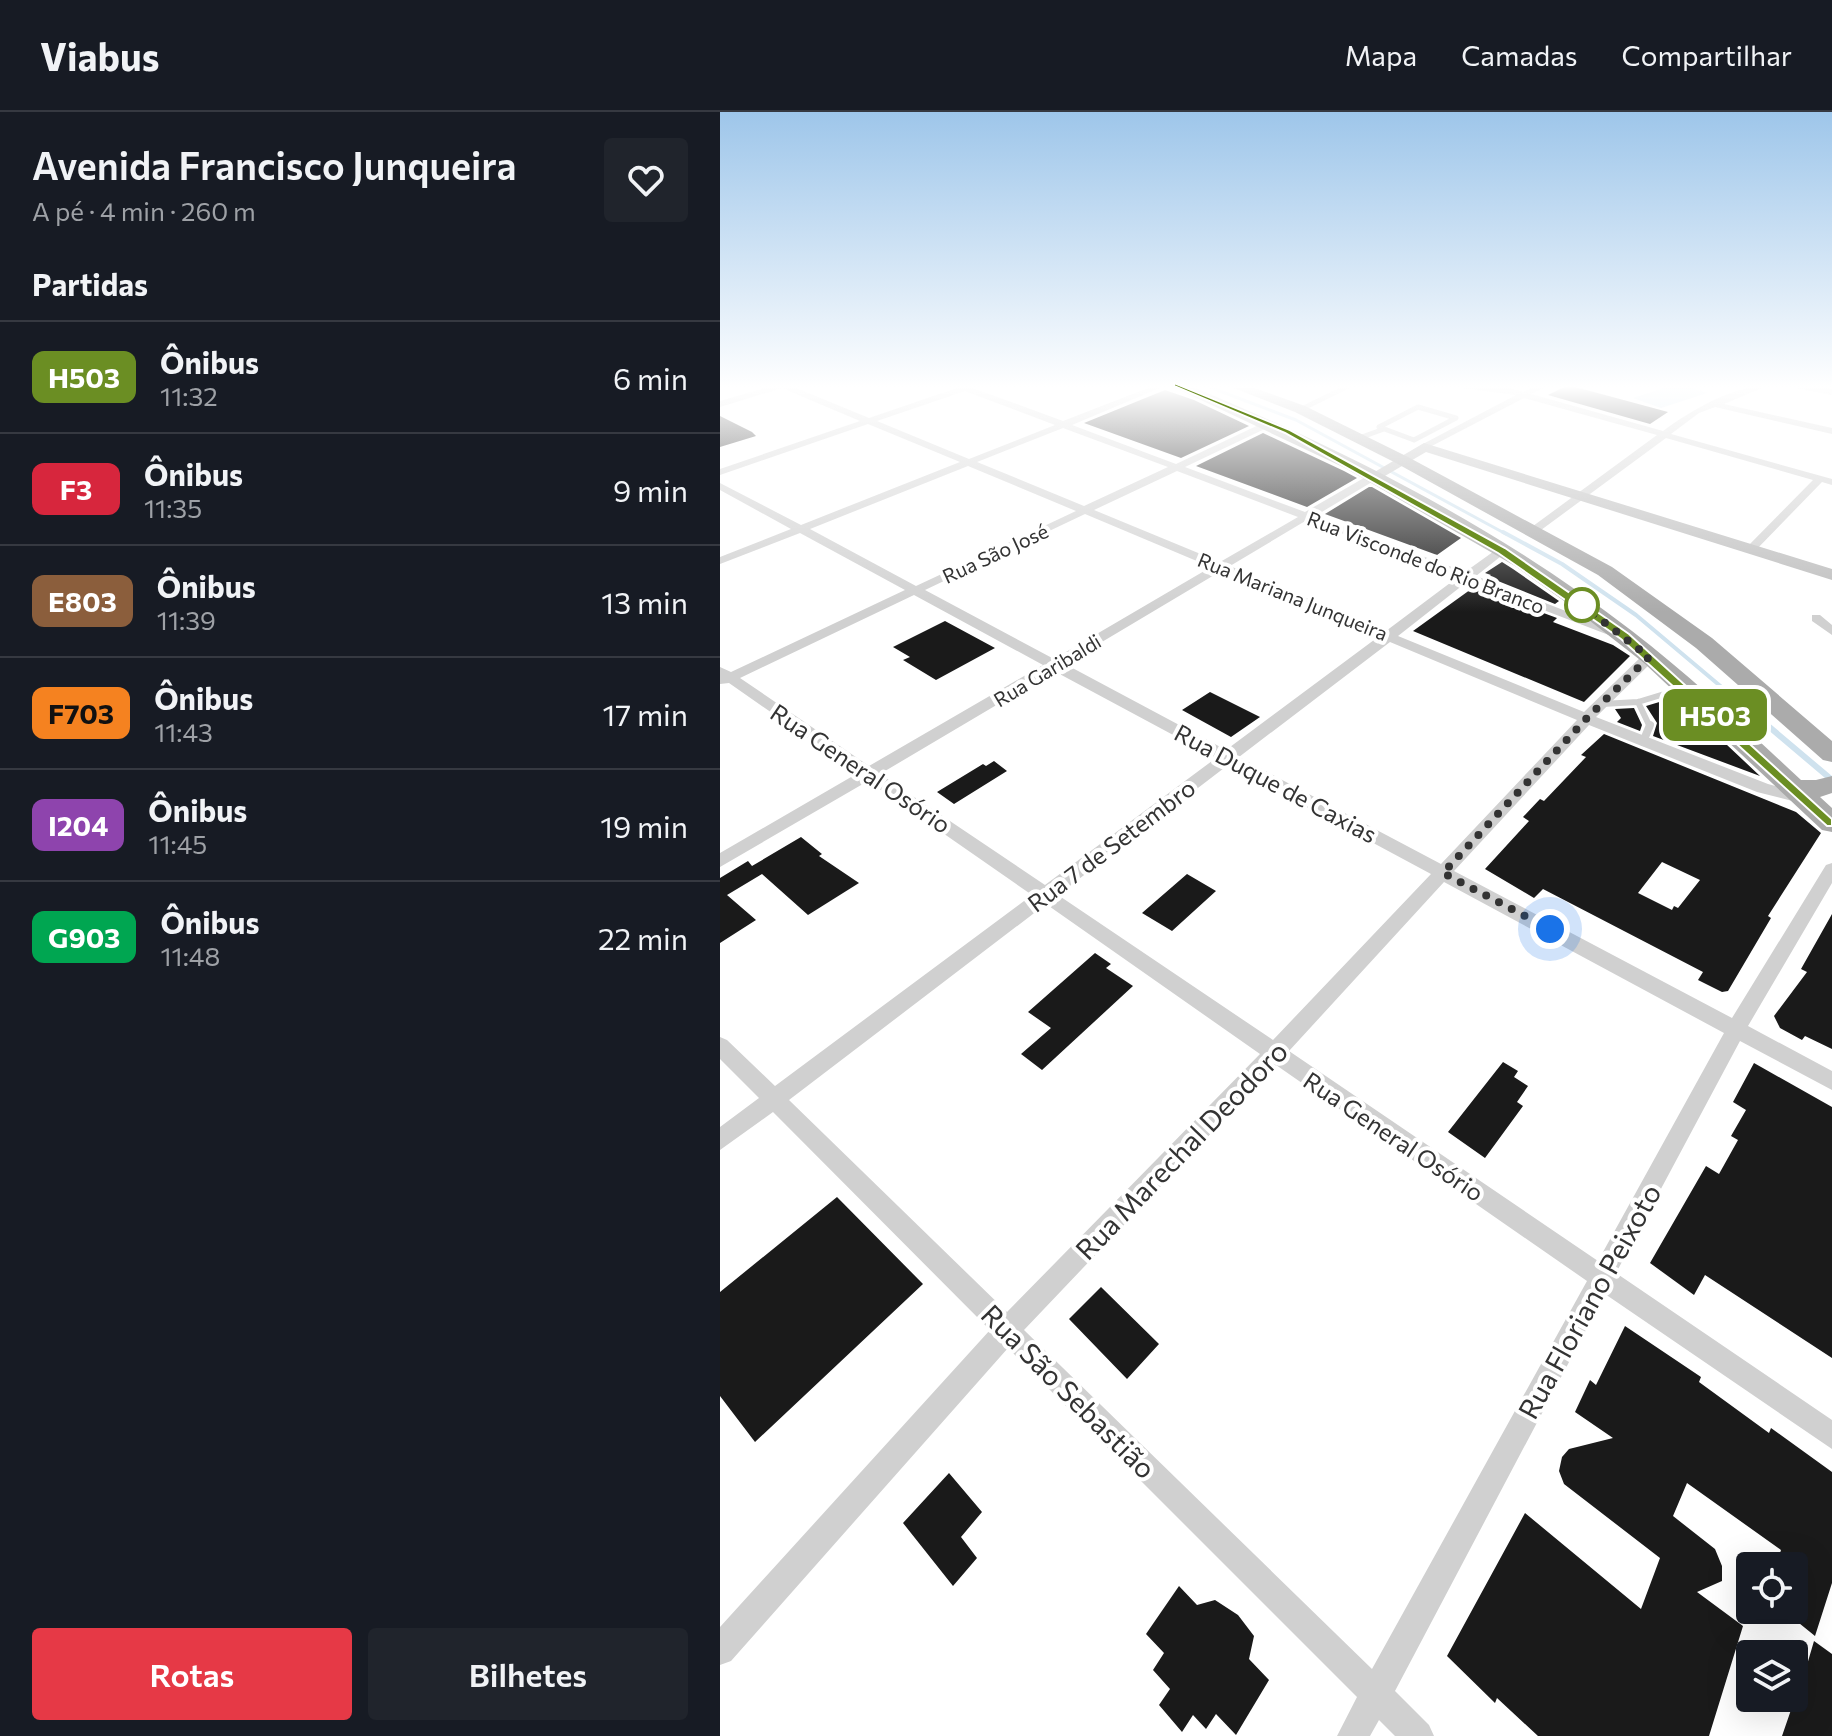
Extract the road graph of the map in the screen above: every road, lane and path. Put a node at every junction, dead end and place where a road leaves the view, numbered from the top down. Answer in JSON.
{"nodes":[{"id":1,"x":752,"y":461,"type":"edge"},
{"id":2,"x":969,"y":461,"type":"joint"},
{"id":3,"x":1159,"y":461,"type":"edge"},
{"id":4,"x":1189,"y":461,"type":"edge"},
{"id":5,"x":1367,"y":461,"type":"edge"},
{"id":6,"x":1384,"y":461,"type":"edge"},
{"id":7,"x":1409,"y":461,"type":"edge"},
{"id":8,"x":1468,"y":461,"type":"edge"},
{"id":9,"x":1625,"y":461,"type":"edge"},
{"id":10,"x":1758,"y":461,"type":"edge"},
{"id":11,"x":1176,"y":467,"type":"junction"},
{"id":12,"x":720,"y":472,"type":"edge"},
{"id":13,"x":1396,"y":472,"type":"junction"},
{"id":14,"x":1826,"y":480,"type":"edge"},
{"id":15,"x":720,"y":486,"type":"edge"},
{"id":16,"x":1578,"y":495,"type":"junction"},
{"id":17,"x":1085,"y":511,"type":"junction"},
{"id":18,"x":1307,"y":517,"type":"junction"},
{"id":19,"x":801,"y":528,"type":"junction"},
{"id":20,"x":1533,"y":531,"type":"junction"},
{"id":21,"x":1750,"y":550,"type":"junction"},
{"id":22,"x":1501,"y":551,"type":"junction"},
{"id":23,"x":720,"y":561,"type":"edge"},
{"id":24,"x":1220,"y":567,"type":"junction"},
{"id":25,"x":1832,"y":575,"type":"edge"},
{"id":26,"x":1466,"y":578,"type":"junction"},
{"id":27,"x":915,"y":590,"type":"junction"},
{"id":28,"x":1816,"y":618,"type":"dead end"},
{"id":29,"x":1832,"y":631,"type":"edge"},
{"id":30,"x":1387,"y":635,"type":"junction"},
{"id":31,"x":1625,"y":637,"type":"junction"},
{"id":32,"x":1649,"y":657,"type":"junction"},
{"id":33,"x":1055,"y":665,"type":"junction"},
{"id":34,"x":723,"y":677,"type":"edge"},
{"id":35,"x":1684,"y":688,"type":"junction"},
{"id":36,"x":1638,"y":702,"type":"junction"},
{"id":37,"x":1594,"y":711,"type":"junction"},
{"id":38,"x":1643,"y":742,"type":"junction"},
{"id":39,"x":1832,"y":754,"type":"edge"},
{"id":40,"x":1228,"y":757,"type":"junction"},
{"id":41,"x":870,"y":773,"type":"junction"},
{"id":42,"x":1812,"y":790,"type":"edge"},
{"id":43,"x":1832,"y":823,"type":"edge"},
{"id":44,"x":720,"y":861,"type":"edge"},
{"id":45,"x":1832,"y":869,"type":"edge"},
{"id":46,"x":1443,"y":873,"type":"junction"},
{"id":47,"x":1045,"y":894,"type":"junction"},
{"id":48,"x":1737,"y":1029,"type":"junction"},
{"id":49,"x":720,"y":1046,"type":"edge"},
{"id":50,"x":1274,"y":1053,"type":"junction"},
{"id":51,"x":1832,"y":1081,"type":"edge"},
{"id":52,"x":773,"y":1100,"type":"junction"},
{"id":53,"x":720,"y":1140,"type":"edge"},
{"id":54,"x":1601,"y":1278,"type":"junction"},
{"id":55,"x":1007,"y":1330,"type":"junction"},
{"id":56,"x":1832,"y":1436,"type":"edge"},
{"id":57,"x":720,"y":1650,"type":"edge"},
{"id":58,"x":1376,"y":1694,"type":"junction"},
{"id":59,"x":1353,"y":1736,"type":"edge"},
{"id":60,"x":1418,"y":1736,"type":"edge"}],
"edges":[{"from":1,"to":12,"type":"street"},
{"from":2,"to":17,"type":"street","name":"Rua Mariana Junqueira"},
{"from":2,"to":19,"type":"street"},
{"from":3,"to":11,"type":"street","name":"Rua Visconde do Rio Branco"},
{"from":4,"to":11,"type":"street","name":"Rua São José"},
{"from":5,"to":13,"type":"main road"},
{"from":6,"to":13,"type":"main road"},
{"from":7,"to":13,"type":"street"},
{"from":8,"to":16,"type":"street"},
{"from":9,"to":16,"type":"street"},
{"from":10,"to":14,"type":"street"},
{"from":11,"to":17,"type":"street","name":"Rua São José"},
{"from":11,"to":18,"type":"street","name":"Rua Visconde do Rio Branco"},
{"from":13,"to":18,"type":"street","name":"Rua Garibaldi"},
{"from":13,"to":20,"type":"main road"},
{"from":13,"to":22,"type":"main road"},
{"from":14,"to":21,"type":"street"},
{"from":15,"to":19,"type":"street","name":"Rua Duque de Caxias"},
{"from":16,"to":20,"type":"street"},
{"from":16,"to":21,"type":"street"},
{"from":17,"to":24,"type":"street","name":"Rua Mariana Junqueira"},
{"from":17,"to":27,"type":"street","name":"Rua São José"},
{"from":18,"to":24,"type":"street","name":"Rua Garibaldi"},
{"from":18,"to":26,"type":"street","name":"Rua Visconde do Rio Branco"},
{"from":19,"to":23,"type":"street"},
{"from":19,"to":27,"type":"street","name":"Rua Duque de Caxias"},
{"from":20,"to":39,"type":"main road"},
{"from":21,"to":25,"type":"street"},
{"from":22,"to":26,"type":"street","name":"Rua 7 de Setembro"},
{"from":22,"to":31,"type":"main road"},
{"from":24,"to":30,"type":"street","name":"Rua Mariana Junqueira"},
{"from":24,"to":33,"type":"street","name":"Rua Garibaldi"},
{"from":26,"to":30,"type":"street","name":"Rua 7 de Setembro"},
{"from":26,"to":31,"type":"street","name":"Rua Visconde do Rio Branco"},
{"from":27,"to":33,"type":"street","name":"Rua Duque de Caxias"},
{"from":27,"to":34,"type":"street","name":"Rua São José"},
{"from":28,"to":29,"type":"street"},
{"from":30,"to":37,"type":"street","name":"Rua Mariana Junqueira"},
{"from":30,"to":40,"type":"street","name":"Rua 7 de Setembro"},
{"from":31,"to":32,"type":"main road"},
{"from":32,"to":35,"type":"main road"},
{"from":32,"to":37,"type":"street","name":"Rua Marechal Deodoro"},
{"from":33,"to":40,"type":"street","name":"Rua Duque de Caxias"},
{"from":33,"to":41,"type":"street","name":"Rua Garibaldi"},
{"from":34,"to":41,"type":"street","name":"Rua General Osório"},
{"from":35,"to":36,"type":"lane"},
{"from":35,"to":42,"type":"main road"},
{"from":36,"to":37,"type":"lane"},
{"from":36,"to":38,"type":"lane"},
{"from":37,"to":38,"type":"street","name":"Rua Mariana Junqueira"},
{"from":37,"to":46,"type":"street","name":"Rua Marechal Deodoro"},
{"from":38,"to":42,"type":"street","name":"Rua Mariana Junqueira"},
{"from":40,"to":46,"type":"street","name":"Rua Duque de Caxias"},
{"from":40,"to":47,"type":"street","name":"Rua 7 de Setembro"},
{"from":41,"to":44,"type":"street","name":"Rua Garibaldi"},
{"from":41,"to":47,"type":"street","name":"Rua General Osório"},
{"from":42,"to":43,"type":"main road"},
{"from":45,"to":48,"type":"street","name":"Rua Floriano Peixoto"},
{"from":46,"to":48,"type":"street","name":"Rua Duque de Caxias"},
{"from":46,"to":50,"type":"street","name":"Rua Marechal Deodoro"},
{"from":47,"to":50,"type":"street","name":"Rua General Osório"},
{"from":47,"to":52,"type":"street","name":"Rua 7 de Setembro"},
{"from":48,"to":51,"type":"street","name":"Rua Duque de Caxias"},
{"from":48,"to":54,"type":"street","name":"Rua Floriano Peixoto"},
{"from":49,"to":52,"type":"street","name":"Rua São Sebastião"},
{"from":50,"to":54,"type":"street","name":"Rua General Osório"},
{"from":50,"to":55,"type":"street","name":"Rua Marechal Deodoro"},
{"from":52,"to":53,"type":"street","name":"Rua 7 de Setembro"},
{"from":52,"to":55,"type":"street","name":"Rua São Sebastião"},
{"from":54,"to":56,"type":"street","name":"Rua General Osório"},
{"from":54,"to":58,"type":"street","name":"Rua Floriano Peixoto"},
{"from":55,"to":57,"type":"street","name":"Rua Marechal Deodoro"},
{"from":55,"to":58,"type":"street","name":"Rua São Sebastião"},
{"from":58,"to":59,"type":"street","name":"Rua Floriano Peixoto"},
{"from":58,"to":60,"type":"street","name":"Rua São Sebastião"}]}
